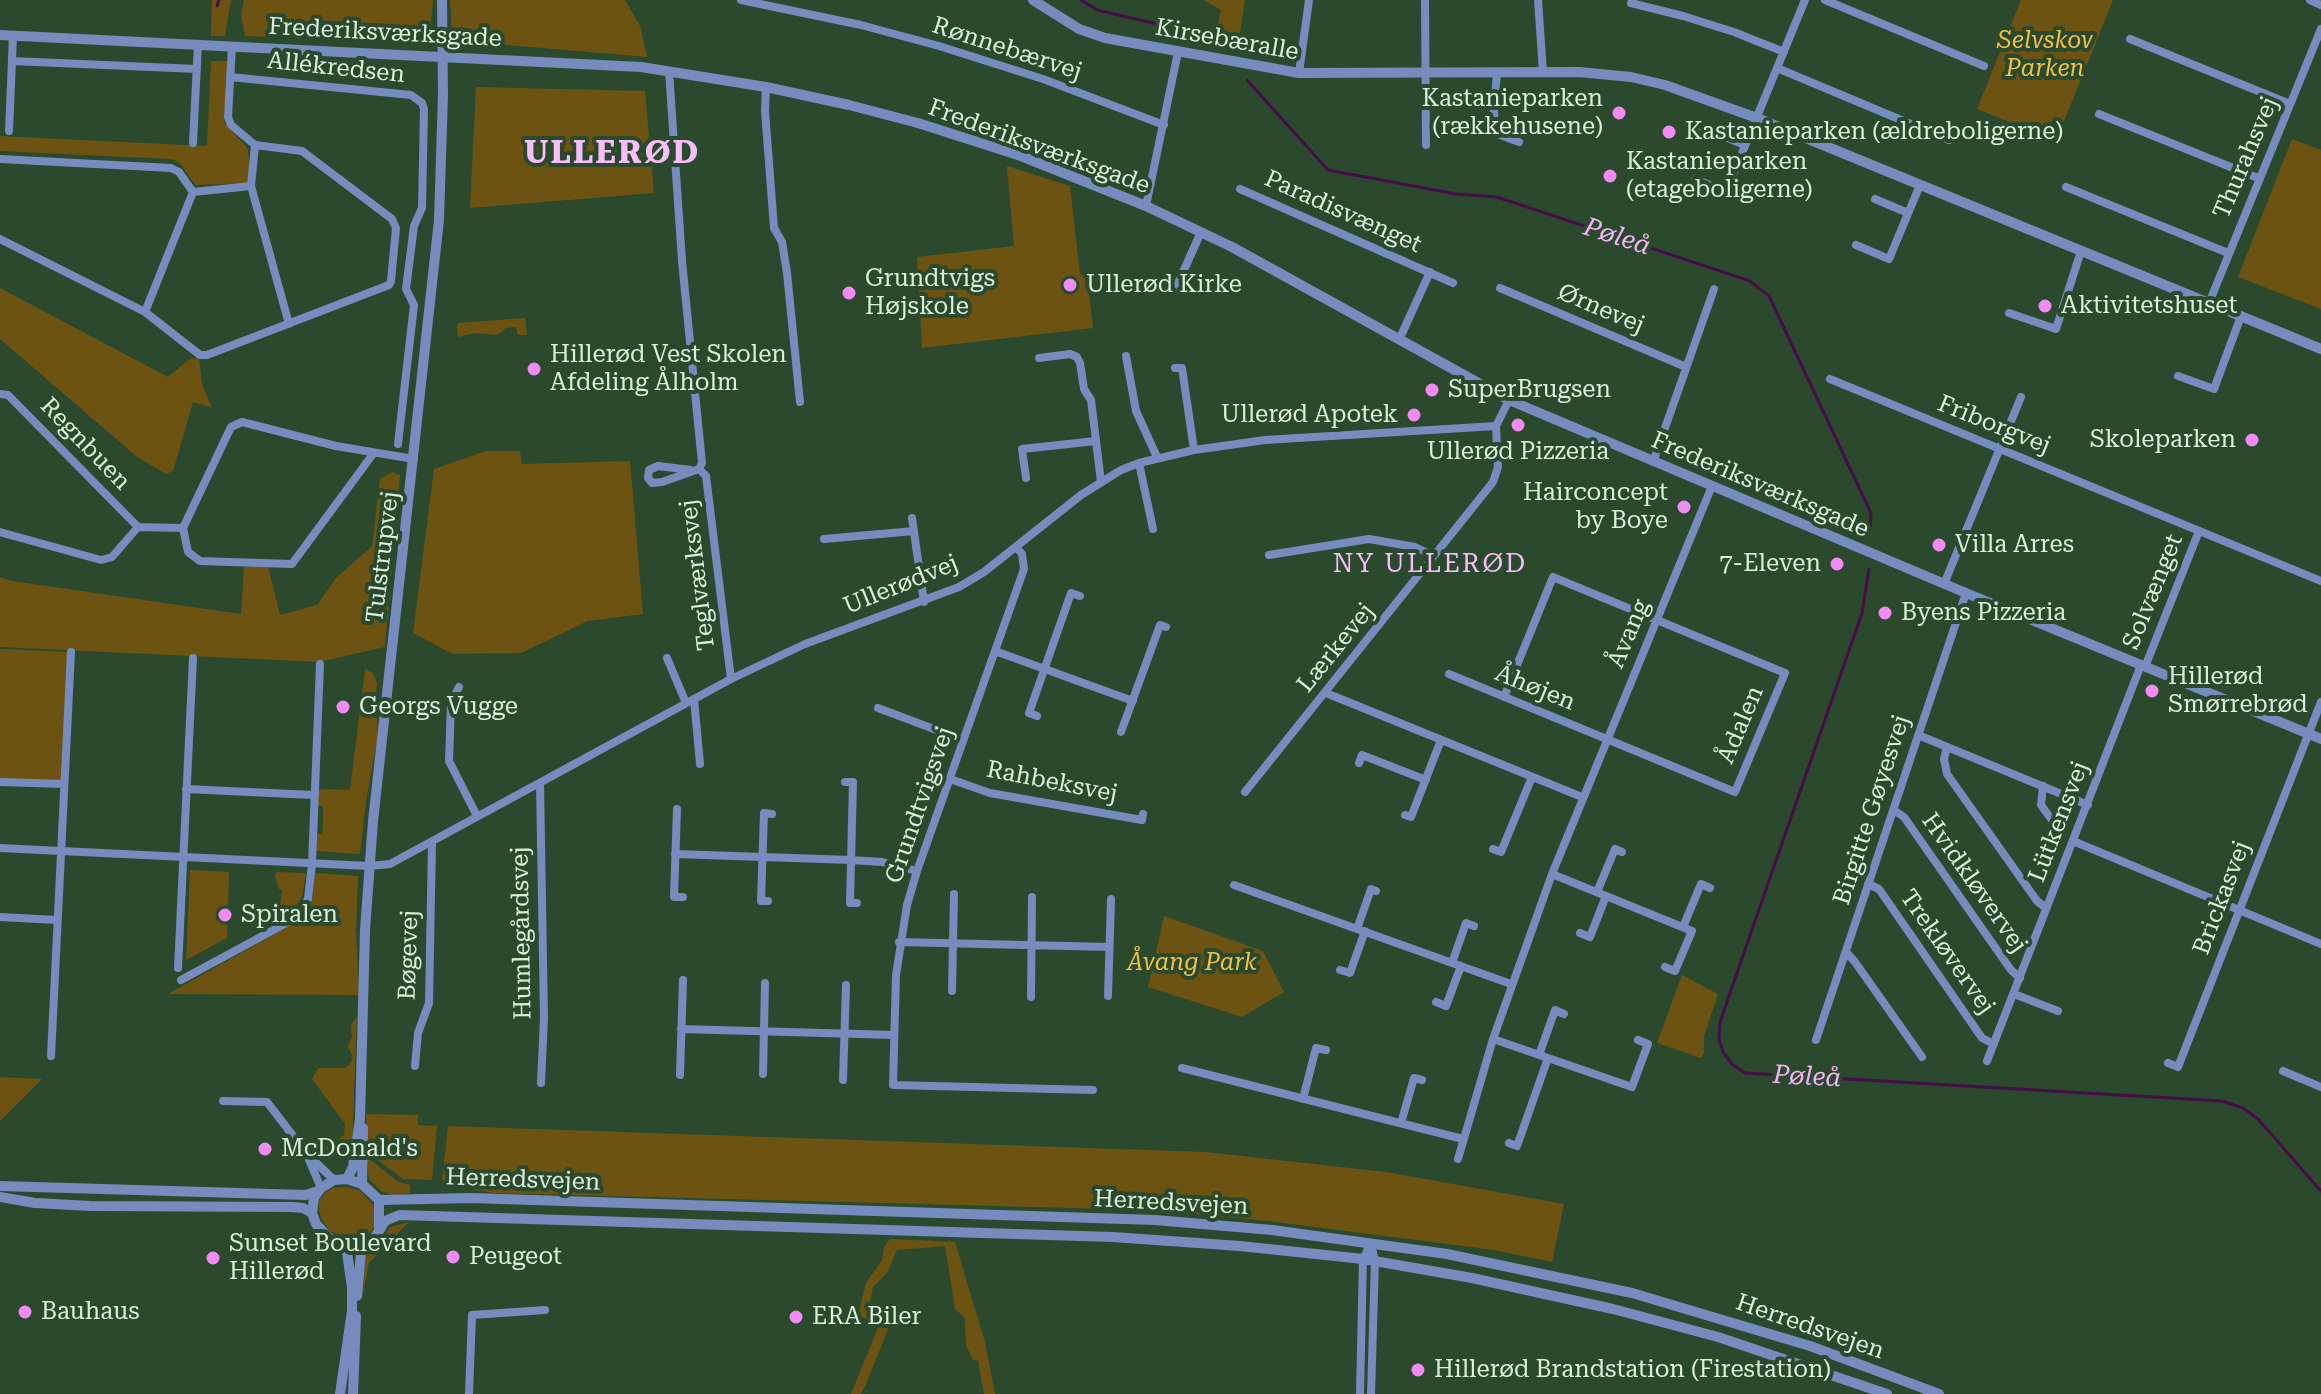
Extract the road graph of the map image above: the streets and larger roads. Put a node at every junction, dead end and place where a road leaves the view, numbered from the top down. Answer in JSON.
{"nodes":[{"id":1,"x":442,"y":0,"type":"edge"},
{"id":2,"x":741,"y":0,"type":"edge"},
{"id":3,"x":1033,"y":0,"type":"edge"},
{"id":4,"x":1309,"y":0,"type":"edge"},
{"id":5,"x":1425,"y":0,"type":"edge"},
{"id":6,"x":1538,"y":0,"type":"edge"},
{"id":7,"x":1805,"y":0,"type":"edge"},
{"id":8,"x":1825,"y":0,"type":"edge"},
{"id":9,"x":2310,"y":0,"type":"edge"},
{"id":10,"x":1631,"y":3,"type":"dead end"},
{"id":11,"x":2321,"y":5,"type":"edge"},
{"id":12,"x":2321,"y":29,"type":"edge"},
{"id":13,"x":0,"y":35,"type":"edge"},
{"id":14,"x":13,"y":36,"type":"junction"},
{"id":15,"x":2130,"y":39,"type":"dead end"},
{"id":16,"x":198,"y":44,"type":"junction"},
{"id":17,"x":232,"y":46,"type":"junction"},
{"id":18,"x":1178,"y":52,"type":"junction"},
{"id":19,"x":1784,"y":52,"type":"junction"},
{"id":20,"x":443,"y":57,"type":"junction"},
{"id":21,"x":12,"y":61,"type":"junction"},
{"id":22,"x":1984,"y":66,"type":"dead end"},
{"id":23,"x":1777,"y":68,"type":"junction"},
{"id":24,"x":197,"y":69,"type":"junction"},
{"id":25,"x":669,"y":71,"type":"junction"},
{"id":26,"x":1497,"y":72,"type":"junction"},
{"id":27,"x":1543,"y":72,"type":"junction"},
{"id":28,"x":1299,"y":73,"type":"junction"},
{"id":29,"x":1426,"y":73,"type":"junction"},
{"id":30,"x":230,"y":77,"type":"junction"},
{"id":31,"x":766,"y":87,"type":"junction"},
{"id":32,"x":2290,"y":104,"type":"junction"},
{"id":33,"x":2099,"y":114,"type":"dead end"},
{"id":34,"x":1757,"y":118,"type":"junction"},
{"id":35,"x":1164,"y":125,"type":"junction"},
{"id":36,"x":1697,"y":126,"type":"dead end"},
{"id":37,"x":9,"y":131,"type":"dead end"},
{"id":38,"x":1949,"y":140,"type":"dead end"},
{"id":39,"x":1519,"y":142,"type":"dead end"},
{"id":40,"x":193,"y":143,"type":"dead end"},
{"id":41,"x":255,"y":145,"type":"junction"},
{"id":42,"x":1426,"y":145,"type":"dead end"},
{"id":43,"x":1745,"y":145,"type":"junction"},
{"id":44,"x":0,"y":159,"type":"edge"},
{"id":45,"x":2258,"y":178,"type":"junction"},
{"id":46,"x":1695,"y":179,"type":"dead end"},
{"id":47,"x":1920,"y":185,"type":"junction"},
{"id":48,"x":251,"y":186,"type":"junction"},
{"id":49,"x":2066,"y":187,"type":"dead end"},
{"id":50,"x":1240,"y":189,"type":"dead end"},
{"id":51,"x":193,"y":192,"type":"junction"},
{"id":52,"x":1875,"y":199,"type":"dead end"},
{"id":53,"x":1146,"y":206,"type":"junction"},
{"id":54,"x":1908,"y":213,"type":"junction"},
{"id":55,"x":1201,"y":232,"type":"junction"},
{"id":56,"x":0,"y":239,"type":"edge"},
{"id":57,"x":1856,"y":245,"type":"dead end"},
{"id":58,"x":2081,"y":251,"type":"junction"},
{"id":59,"x":2228,"y":253,"type":"junction"},
{"id":60,"x":394,"y":255,"type":"junction"},
{"id":61,"x":410,"y":257,"type":"junction"},
{"id":62,"x":1430,"y":272,"type":"junction"},
{"id":63,"x":1453,"y":283,"type":"dead end"},
{"id":64,"x":1500,"y":288,"type":"dead end"},
{"id":65,"x":1714,"y":289,"type":"dead end"},
{"id":66,"x":1175,"y":290,"type":"dead end"},
{"id":67,"x":2209,"y":303,"type":"junction"},
{"id":68,"x":145,"y":312,"type":"junction"},
{"id":69,"x":2009,"y":313,"type":"dead end"},
{"id":70,"x":2241,"y":316,"type":"junction"},
{"id":71,"x":289,"y":324,"type":"junction"},
{"id":72,"x":1399,"y":340,"type":"junction"},
{"id":73,"x":2321,"y":349,"type":"edge"},
{"id":74,"x":1126,"y":356,"type":"dead end"},
{"id":75,"x":1039,"y":358,"type":"dead end"},
{"id":76,"x":1686,"y":367,"type":"junction"},
{"id":77,"x":1175,"y":368,"type":"dead end"},
{"id":78,"x":2178,"y":376,"type":"dead end"},
{"id":79,"x":1830,"y":379,"type":"dead end"},
{"id":80,"x":0,"y":394,"type":"edge"},
{"id":81,"x":2021,"y":397,"type":"dead end"},
{"id":82,"x":1509,"y":400,"type":"junction"},
{"id":83,"x":800,"y":402,"type":"dead end"},
{"id":84,"x":1496,"y":426,"type":"junction"},
{"id":85,"x":1096,"y":441,"type":"junction"},
{"id":86,"x":398,"y":444,"type":"dead end"},
{"id":87,"x":2000,"y":449,"type":"junction"},
{"id":88,"x":1194,"y":450,"type":"junction"},
{"id":89,"x":373,"y":454,"type":"junction"},
{"id":90,"x":1157,"y":457,"type":"junction"},
{"id":91,"x":414,"y":459,"type":"junction"},
{"id":92,"x":1653,"y":462,"type":"junction"},
{"id":93,"x":1139,"y":463,"type":"junction"},
{"id":94,"x":1026,"y":478,"type":"dead end"},
{"id":95,"x":1101,"y":482,"type":"junction"},
{"id":96,"x":1712,"y":486,"type":"junction"},
{"id":97,"x":912,"y":518,"type":"dead end"},
{"id":98,"x":138,"y":527,"type":"junction"},
{"id":99,"x":183,"y":528,"type":"junction"},
{"id":100,"x":1153,"y":529,"type":"dead end"},
{"id":101,"x":914,"y":531,"type":"junction"},
{"id":102,"x":2199,"y":531,"type":"junction"},
{"id":103,"x":0,"y":532,"type":"edge"},
{"id":104,"x":824,"y":539,"type":"dead end"},
{"id":105,"x":1016,"y":547,"type":"junction"},
{"id":106,"x":1269,"y":555,"type":"dead end"},
{"id":107,"x":1434,"y":556,"type":"junction"},
{"id":108,"x":2321,"y":581,"type":"edge"},
{"id":109,"x":1944,"y":584,"type":"junction"},
{"id":110,"x":1966,"y":593,"type":"junction"},
{"id":111,"x":1080,"y":596,"type":"dead end"},
{"id":112,"x":924,"y":602,"type":"junction"},
{"id":113,"x":1656,"y":620,"type":"junction"},
{"id":114,"x":1166,"y":627,"type":"dead end"},
{"id":115,"x":995,"y":651,"type":"junction"},
{"id":116,"x":71,"y":652,"type":"dead end"},
{"id":117,"x":193,"y":658,"type":"dead end"},
{"id":118,"x":667,"y":658,"type":"dead end"},
{"id":119,"x":320,"y":664,"type":"dead end"},
{"id":120,"x":2143,"y":666,"type":"junction"},
{"id":121,"x":1045,"y":669,"type":"junction"},
{"id":122,"x":1449,"y":674,"type":"dead end"},
{"id":123,"x":731,"y":679,"type":"junction"},
{"id":124,"x":459,"y":687,"type":"dead end"},
{"id":125,"x":1326,"y":693,"type":"junction"},
{"id":126,"x":1504,"y":697,"type":"junction"},
{"id":127,"x":690,"y":701,"type":"junction"},
{"id":128,"x":1133,"y":701,"type":"junction"},
{"id":129,"x":2321,"y":702,"type":"edge"},
{"id":130,"x":878,"y":708,"type":"dead end"},
{"id":131,"x":1037,"y":716,"type":"dead end"},
{"id":132,"x":1121,"y":732,"type":"dead end"},
{"id":133,"x":2308,"y":734,"type":"junction"},
{"id":134,"x":1918,"y":735,"type":"junction"},
{"id":135,"x":1606,"y":739,"type":"junction"},
{"id":136,"x":2321,"y":739,"type":"edge"},
{"id":137,"x":963,"y":740,"type":"junction"},
{"id":138,"x":1441,"y":740,"type":"junction"},
{"id":139,"x":1947,"y":747,"type":"junction"},
{"id":140,"x":1359,"y":763,"type":"dead end"},
{"id":141,"x":700,"y":764,"type":"dead end"},
{"id":142,"x":1532,"y":777,"type":"junction"},
{"id":143,"x":950,"y":779,"type":"junction"},
{"id":144,"x":1426,"y":780,"type":"junction"},
{"id":145,"x":0,"y":782,"type":"edge"},
{"id":146,"x":845,"y":782,"type":"dead end"},
{"id":147,"x":540,"y":783,"type":"junction"},
{"id":148,"x":64,"y":784,"type":"junction"},
{"id":149,"x":2043,"y":786,"type":"junction"},
{"id":150,"x":186,"y":789,"type":"junction"},
{"id":151,"x":1245,"y":792,"type":"dead end"},
{"id":152,"x":313,"y":795,"type":"junction"},
{"id":153,"x":1582,"y":797,"type":"junction"},
{"id":154,"x":2088,"y":805,"type":"junction"},
{"id":155,"x":677,"y":809,"type":"dead end"},
{"id":156,"x":1895,"y":811,"type":"junction"},
{"id":157,"x":772,"y":814,"type":"dead end"},
{"id":158,"x":1143,"y":814,"type":"dead end"},
{"id":159,"x":1405,"y":815,"type":"dead end"},
{"id":160,"x":477,"y":816,"type":"junction"},
{"id":161,"x":2062,"y":834,"type":"dead end"},
{"id":162,"x":2073,"y":841,"type":"junction"},
{"id":163,"x":432,"y":842,"type":"junction"},
{"id":164,"x":0,"y":848,"type":"edge"},
{"id":165,"x":1493,"y":849,"type":"dead end"},
{"id":166,"x":61,"y":851,"type":"junction"},
{"id":167,"x":1622,"y":852,"type":"dead end"},
{"id":168,"x":675,"y":854,"type":"junction"},
{"id":169,"x":183,"y":857,"type":"junction"},
{"id":170,"x":763,"y":857,"type":"junction"},
{"id":171,"x":851,"y":860,"type":"junction"},
{"id":172,"x":312,"y":864,"type":"junction"},
{"id":173,"x":369,"y":866,"type":"junction"},
{"id":174,"x":917,"y":871,"type":"junction"},
{"id":175,"x":1552,"y":874,"type":"junction"},
{"id":176,"x":1868,"y":884,"type":"junction"},
{"id":177,"x":1234,"y":885,"type":"dead end"},
{"id":178,"x":1710,"y":888,"type":"dead end"},
{"id":179,"x":1376,"y":891,"type":"dead end"},
{"id":180,"x":954,"y":894,"type":"dead end"},
{"id":181,"x":1602,"y":894,"type":"junction"},
{"id":182,"x":683,"y":897,"type":"dead end"},
{"id":183,"x":1032,"y":897,"type":"dead end"},
{"id":184,"x":1111,"y":899,"type":"dead end"},
{"id":185,"x":768,"y":901,"type":"dead end"},
{"id":186,"x":857,"y":903,"type":"dead end"},
{"id":187,"x":2046,"y":908,"type":"junction"},
{"id":188,"x":2238,"y":910,"type":"junction"},
{"id":189,"x":0,"y":917,"type":"edge"},
{"id":190,"x":57,"y":920,"type":"junction"},
{"id":191,"x":1474,"y":926,"type":"dead end"},
{"id":192,"x":1683,"y":927,"type":"junction"},
{"id":193,"x":1361,"y":930,"type":"junction"},
{"id":194,"x":1580,"y":933,"type":"dead end"},
{"id":195,"x":899,"y":942,"type":"junction"},
{"id":196,"x":953,"y":943,"type":"junction"},
{"id":197,"x":2321,"y":944,"type":"edge"},
{"id":198,"x":1031,"y":945,"type":"junction"},
{"id":199,"x":1109,"y":947,"type":"junction"},
{"id":200,"x":1847,"y":953,"type":"junction"},
{"id":201,"x":1456,"y":964,"type":"junction"},
{"id":202,"x":1665,"y":967,"type":"dead end"},
{"id":203,"x":178,"y":968,"type":"dead end"},
{"id":204,"x":1340,"y":970,"type":"dead end"},
{"id":205,"x":2020,"y":978,"type":"junction"},
{"id":206,"x":181,"y":980,"type":"dead end"},
{"id":207,"x":683,"y":980,"type":"dead end"},
{"id":208,"x":765,"y":983,"type":"dead end"},
{"id":209,"x":1511,"y":984,"type":"junction"},
{"id":210,"x":846,"y":985,"type":"dead end"},
{"id":211,"x":952,"y":991,"type":"dead end"},
{"id":212,"x":2014,"y":994,"type":"junction"},
{"id":213,"x":1108,"y":996,"type":"dead end"},
{"id":214,"x":1031,"y":997,"type":"dead end"},
{"id":215,"x":1436,"y":1002,"type":"dead end"},
{"id":216,"x":2058,"y":1011,"type":"dead end"},
{"id":217,"x":1564,"y":1014,"type":"dead end"},
{"id":218,"x":681,"y":1029,"type":"junction"},
{"id":219,"x":764,"y":1031,"type":"junction"},
{"id":220,"x":844,"y":1033,"type":"junction"},
{"id":221,"x":894,"y":1035,"type":"junction"},
{"id":222,"x":1493,"y":1039,"type":"junction"},
{"id":223,"x":1638,"y":1040,"type":"dead end"},
{"id":224,"x":1816,"y":1040,"type":"dead end"},
{"id":225,"x":1994,"y":1044,"type":"junction"},
{"id":226,"x":1326,"y":1050,"type":"dead end"},
{"id":227,"x":51,"y":1056,"type":"dead end"},
{"id":228,"x":1544,"y":1056,"type":"junction"},
{"id":229,"x":1922,"y":1057,"type":"dead end"},
{"id":230,"x":1987,"y":1061,"type":"dead end"},
{"id":231,"x":2168,"y":1063,"type":"dead end"},
{"id":232,"x":415,"y":1066,"type":"dead end"},
{"id":233,"x":1182,"y":1068,"type":"dead end"},
{"id":234,"x":2283,"y":1071,"type":"dead end"},
{"id":235,"x":763,"y":1074,"type":"dead end"},
{"id":236,"x":680,"y":1075,"type":"dead end"},
{"id":237,"x":843,"y":1080,"type":"dead end"},
{"id":238,"x":1422,"y":1080,"type":"dead end"},
{"id":239,"x":541,"y":1083,"type":"dead end"},
{"id":240,"x":2321,"y":1087,"type":"edge"},
{"id":241,"x":1093,"y":1090,"type":"dead end"},
{"id":242,"x":1303,"y":1099,"type":"junction"},
{"id":243,"x":223,"y":1101,"type":"dead end"},
{"id":244,"x":360,"y":1119,"type":"junction"},
{"id":245,"x":1401,"y":1123,"type":"junction"},
{"id":246,"x":1463,"y":1139,"type":"junction"},
{"id":247,"x":1509,"y":1143,"type":"dead end"},
{"id":248,"x":307,"y":1154,"type":"junction"},
{"id":249,"x":1458,"y":1159,"type":"dead end"},
{"id":250,"x":347,"y":1179,"type":"junction"},
{"id":251,"x":334,"y":1180,"type":"junction"},
{"id":252,"x":362,"y":1184,"type":"junction"},
{"id":253,"x":0,"y":1186,"type":"edge"},
{"id":254,"x":320,"y":1189,"type":"junction"},
{"id":255,"x":0,"y":1200,"type":"edge"},
{"id":256,"x":379,"y":1200,"type":"junction"},
{"id":257,"x":312,"y":1213,"type":"junction"},
{"id":258,"x":379,"y":1231,"type":"junction"},
{"id":259,"x":330,"y":1239,"type":"junction"},
{"id":260,"x":371,"y":1241,"type":"junction"},
{"id":261,"x":1371,"y":1243,"type":"junction"},
{"id":262,"x":1369,"y":1260,"type":"junction"},
{"id":263,"x":545,"y":1310,"type":"dead end"},
{"id":264,"x":340,"y":1394,"type":"edge"},
{"id":265,"x":353,"y":1394,"type":"edge"},
{"id":266,"x":469,"y":1394,"type":"edge"},
{"id":267,"x":1360,"y":1394,"type":"edge"},
{"id":268,"x":1371,"y":1394,"type":"edge"},
{"id":269,"x":1887,"y":1394,"type":"edge"},
{"id":270,"x":1939,"y":1394,"type":"edge"}],
"edges":[{"from":1,"to":20,"type":"street","name":"Tulstrupvej"},
{"from":2,"to":35,"type":"street","name":"Rønnebærvej"},
{"from":3,"to":18,"type":"street","name":"Kirsebæralle"},
{"from":4,"to":28,"type":"street"},
{"from":5,"to":29,"type":"street"},
{"from":6,"to":27,"type":"street"},
{"from":7,"to":19,"type":"street"},
{"from":8,"to":22,"type":"street"},
{"from":9,"to":11,"type":"street"},
{"from":10,"to":19,"type":"street"},
{"from":12,"to":32,"type":"street","name":"Thurahsvej"},
{"from":13,"to":14,"type":"street","name":"Frederiksværksgade"},
{"from":14,"to":16,"type":"street","name":"Frederiksværksgade"},
{"from":14,"to":21,"type":"street"},
{"from":15,"to":32,"type":"street"},
{"from":16,"to":17,"type":"street","name":"Frederiksværksgade"},
{"from":16,"to":24,"type":"street"},
{"from":17,"to":20,"type":"street","name":"Frederiksværksgade"},
{"from":17,"to":30,"type":"street","name":"Allékredsen"},
{"from":18,"to":28,"type":"street","name":"Kirsebæralle"},
{"from":18,"to":35,"type":"street"},
{"from":19,"to":23,"type":"street"},
{"from":20,"to":25,"type":"street","name":"Frederiksværksgade"},
{"from":20,"to":91,"type":"street","name":"Tulstrupvej"},
{"from":21,"to":24,"type":"street"},
{"from":21,"to":37,"type":"street"},
{"from":23,"to":34,"type":"street"},
{"from":23,"to":38,"type":"street"},
{"from":24,"to":40,"type":"street"},
{"from":25,"to":31,"type":"street","name":"Frederiksværksgade"},
{"from":25,"to":123,"type":"street","name":"Teglværksvej"},
{"from":26,"to":27,"type":"street","name":"Kirsebæralle"},
{"from":26,"to":29,"type":"street","name":"Kirsebæralle"},
{"from":26,"to":39,"type":"street"},
{"from":27,"to":34,"type":"street","name":"Kirsebæralle"},
{"from":28,"to":29,"type":"street","name":"Kirsebæralle"},
{"from":29,"to":42,"type":"street"},
{"from":30,"to":41,"type":"street","name":"Allékredsen"},
{"from":30,"to":61,"type":"street","name":"Allékredsen"},
{"from":31,"to":53,"type":"street","name":"Frederiksværksgade"},
{"from":31,"to":83,"type":"street"},
{"from":32,"to":45,"type":"street","name":"Thurahsvej"},
{"from":33,"to":45,"type":"street"},
{"from":34,"to":43,"type":"street"},
{"from":34,"to":47,"type":"street","name":"Kirsebæralle"},
{"from":35,"to":53,"type":"street"},
{"from":36,"to":43,"type":"street"},
{"from":41,"to":48,"type":"street"},
{"from":41,"to":60,"type":"street"},
{"from":43,"to":46,"type":"street"},
{"from":44,"to":51,"type":"street"},
{"from":45,"to":59,"type":"street","name":"Thurahsvej"},
{"from":47,"to":54,"type":"street"},
{"from":47,"to":58,"type":"street","name":"Kirsebæralle"},
{"from":48,"to":51,"type":"street"},
{"from":48,"to":71,"type":"street"},
{"from":49,"to":59,"type":"street"},
{"from":50,"to":62,"type":"street","name":"Paradisvænget"},
{"from":51,"to":68,"type":"street"},
{"from":52,"to":54,"type":"street"},
{"from":53,"to":55,"type":"street","name":"Frederiksværksgade"},
{"from":54,"to":57,"type":"street"},
{"from":55,"to":66,"type":"street"},
{"from":55,"to":72,"type":"street","name":"Frederiksværksgade"},
{"from":56,"to":68,"type":"street"},
{"from":58,"to":67,"type":"street","name":"Kirsebæralle"},
{"from":58,"to":69,"type":"street"},
{"from":59,"to":67,"type":"street","name":"Thurahsvej"},
{"from":60,"to":61,"type":"street"},
{"from":60,"to":71,"type":"street"},
{"from":61,"to":86,"type":"street","name":"Allékredsen"},
{"from":62,"to":63,"type":"street","name":"Paradisvænget"},
{"from":62,"to":72,"type":"street","name":"Paradisvænget"},
{"from":64,"to":76,"type":"street","name":"Ørnevej"},
{"from":65,"to":76,"type":"street"},
{"from":67,"to":70,"type":"street","name":"Kirsebæralle"},
{"from":68,"to":71,"type":"street"},
{"from":70,"to":73,"type":"street","name":"Kirsebæralle"},
{"from":70,"to":78,"type":"street"},
{"from":72,"to":82,"type":"street","name":"Frederiksværksgade"},
{"from":74,"to":90,"type":"street"},
{"from":75,"to":85,"type":"street"},
{"from":76,"to":92,"type":"street"},
{"from":77,"to":88,"type":"street"},
{"from":79,"to":87,"type":"street","name":"Friborgvej"},
{"from":80,"to":98,"type":"street","name":"Regnbuen"},
{"from":81,"to":87,"type":"street"},
{"from":82,"to":84,"type":"street","name":"Lærkevej"},
{"from":82,"to":92,"type":"street","name":"Frederiksværksgade"},
{"from":84,"to":88,"type":"street","name":"Ullerødvej"},
{"from":84,"to":107,"type":"street","name":"Lærkevej"},
{"from":85,"to":94,"type":"street"},
{"from":85,"to":95,"type":"street"},
{"from":87,"to":102,"type":"street","name":"Friborgvej"},
{"from":87,"to":109,"type":"street"},
{"from":88,"to":90,"type":"street","name":"Ullerødvej"},
{"from":89,"to":91,"type":"street"},
{"from":89,"to":99,"type":"street"},
{"from":89,"to":99,"type":"street"},
{"from":90,"to":93,"type":"street","name":"Ullerødvej"},
{"from":91,"to":173,"type":"street","name":"Tulstrupvej"},
{"from":92,"to":96,"type":"street","name":"Frederiksværksgade"},
{"from":93,"to":95,"type":"street","name":"Ullerødvej"},
{"from":93,"to":100,"type":"street"},
{"from":95,"to":105,"type":"street","name":"Ullerødvej"},
{"from":96,"to":109,"type":"street","name":"Frederiksværksgade"},
{"from":96,"to":113,"type":"street","name":"Åvang"},
{"from":97,"to":101,"type":"street"},
{"from":98,"to":99,"type":"street"},
{"from":98,"to":103,"type":"street"},
{"from":101,"to":104,"type":"street"},
{"from":101,"to":112,"type":"street"},
{"from":102,"to":108,"type":"street","name":"Friborgvej"},
{"from":102,"to":120,"type":"street","name":"Solvænget"},
{"from":105,"to":112,"type":"street","name":"Ullerødvej"},
{"from":105,"to":115,"type":"street","name":"Grundtvigsvej"},
{"from":106,"to":107,"type":"street"},
{"from":107,"to":125,"type":"street","name":"Lærkevej"},
{"from":109,"to":110,"type":"street","name":"Frederiksværksgade"},
{"from":110,"to":120,"type":"street","name":"Frederiksværksgade"},
{"from":110,"to":134,"type":"street","name":"Birgitte Gøyesvej"},
{"from":111,"to":121,"type":"street"},
{"from":112,"to":123,"type":"street","name":"Ullerødvej"},
{"from":113,"to":126,"type":"street"},
{"from":113,"to":135,"type":"street","name":"Åvang"},
{"from":113,"to":135,"type":"street","name":"Ådalen"},
{"from":114,"to":128,"type":"street"},
{"from":115,"to":121,"type":"street"},
{"from":115,"to":137,"type":"street","name":"Grundtvigsvej"},
{"from":116,"to":148,"type":"street"},
{"from":117,"to":150,"type":"street"},
{"from":118,"to":127,"type":"street"},
{"from":119,"to":152,"type":"street"},
{"from":120,"to":133,"type":"street","name":"Frederiksværksgade"},
{"from":120,"to":154,"type":"street","name":"Lütkensvej"},
{"from":121,"to":128,"type":"street"},
{"from":121,"to":131,"type":"street"},
{"from":122,"to":126,"type":"street","name":"Åhøjen"},
{"from":123,"to":127,"type":"street","name":"Ullerødvej"},
{"from":124,"to":160,"type":"street"},
{"from":125,"to":138,"type":"street"},
{"from":125,"to":151,"type":"street","name":"Lærkevej"},
{"from":126,"to":135,"type":"street","name":"Åhøjen"},
{"from":127,"to":141,"type":"street"},
{"from":127,"to":147,"type":"street","name":"Ullerødvej"},
{"from":128,"to":132,"type":"street"},
{"from":129,"to":133,"type":"street","name":"Brickasvej"},
{"from":130,"to":137,"type":"street"},
{"from":133,"to":136,"type":"street","name":"Frederiksværksgade"},
{"from":133,"to":188,"type":"street","name":"Brickasvej"},
{"from":134,"to":139,"type":"street"},
{"from":134,"to":156,"type":"street","name":"Birgitte Gøyesvej"},
{"from":135,"to":153,"type":"street","name":"Åvang"},
{"from":137,"to":143,"type":"street","name":"Grundtvigsvej"},
{"from":138,"to":142,"type":"street"},
{"from":138,"to":144,"type":"street"},
{"from":139,"to":149,"type":"street"},
{"from":139,"to":187,"type":"street"},
{"from":140,"to":144,"type":"street"},
{"from":142,"to":153,"type":"street"},
{"from":142,"to":165,"type":"street"},
{"from":143,"to":158,"type":"street","name":"Rahbeksvej"},
{"from":143,"to":174,"type":"street","name":"Grundtvigsvej"},
{"from":144,"to":159,"type":"street"},
{"from":145,"to":148,"type":"street"},
{"from":146,"to":171,"type":"street"},
{"from":147,"to":160,"type":"street","name":"Ullerødvej"},
{"from":147,"to":239,"type":"street","name":"Humlegårdsvej"},
{"from":148,"to":166,"type":"street"},
{"from":149,"to":154,"type":"street"},
{"from":149,"to":161,"type":"street"},
{"from":150,"to":152,"type":"street"},
{"from":150,"to":169,"type":"street"},
{"from":152,"to":172,"type":"street"},
{"from":153,"to":175,"type":"street","name":"Åvang"},
{"from":154,"to":162,"type":"street","name":"Lütkensvej"},
{"from":155,"to":168,"type":"street"},
{"from":156,"to":176,"type":"street","name":"Birgitte Gøyesvej"},
{"from":156,"to":205,"type":"street","name":"Hvidkløvervej"},
{"from":157,"to":170,"type":"street"},
{"from":160,"to":163,"type":"street","name":"Ullerødvej"},
{"from":162,"to":187,"type":"street","name":"Lütkensvej"},
{"from":162,"to":188,"type":"street"},
{"from":163,"to":173,"type":"street","name":"Ullerødvej"},
{"from":163,"to":232,"type":"street","name":"Bøgevej"},
{"from":164,"to":166,"type":"street","name":"Ullerødvej"},
{"from":166,"to":169,"type":"street","name":"Ullerødvej"},
{"from":166,"to":190,"type":"street"},
{"from":167,"to":181,"type":"street"},
{"from":168,"to":170,"type":"street"},
{"from":168,"to":182,"type":"street"},
{"from":169,"to":172,"type":"street","name":"Ullerødvej"},
{"from":169,"to":203,"type":"street"},
{"from":170,"to":171,"type":"street"},
{"from":170,"to":185,"type":"street"},
{"from":171,"to":174,"type":"street"},
{"from":171,"to":186,"type":"street"},
{"from":172,"to":173,"type":"street","name":"Ullerødvej"},
{"from":172,"to":206,"type":"street"},
{"from":173,"to":244,"type":"street","name":"Tulstrupvej"},
{"from":174,"to":195,"type":"street","name":"Grundtvigsvej"},
{"from":175,"to":181,"type":"street"},
{"from":175,"to":209,"type":"street","name":"Åvang"},
{"from":176,"to":200,"type":"street","name":"Birgitte Gøyesvej"},
{"from":176,"to":225,"type":"street","name":"Trekløvervej"},
{"from":177,"to":193,"type":"street"},
{"from":178,"to":192,"type":"street"},
{"from":179,"to":193,"type":"street"},
{"from":180,"to":196,"type":"street"},
{"from":181,"to":192,"type":"street"},
{"from":181,"to":194,"type":"street"},
{"from":183,"to":198,"type":"street"},
{"from":184,"to":199,"type":"street"},
{"from":187,"to":205,"type":"street","name":"Lütkensvej"},
{"from":188,"to":197,"type":"street"},
{"from":188,"to":231,"type":"street","name":"Brickasvej"},
{"from":189,"to":190,"type":"street"},
{"from":190,"to":227,"type":"street"},
{"from":191,"to":201,"type":"street"},
{"from":192,"to":202,"type":"street"},
{"from":193,"to":201,"type":"street"},
{"from":193,"to":204,"type":"street"},
{"from":195,"to":196,"type":"street"},
{"from":195,"to":221,"type":"street","name":"Grundtvigsvej"},
{"from":196,"to":198,"type":"street"},
{"from":196,"to":211,"type":"street"},
{"from":198,"to":199,"type":"street"},
{"from":198,"to":214,"type":"street"},
{"from":199,"to":213,"type":"street"},
{"from":200,"to":224,"type":"street","name":"Birgitte Gøyesvej"},
{"from":200,"to":229,"type":"street"},
{"from":201,"to":209,"type":"street"},
{"from":201,"to":215,"type":"street"},
{"from":205,"to":212,"type":"street","name":"Lütkensvej"},
{"from":207,"to":218,"type":"street"},
{"from":208,"to":219,"type":"street"},
{"from":209,"to":222,"type":"street","name":"Åvang"},
{"from":210,"to":220,"type":"street"},
{"from":212,"to":216,"type":"street"},
{"from":212,"to":225,"type":"street","name":"Lütkensvej"},
{"from":217,"to":228,"type":"street"},
{"from":218,"to":219,"type":"street"},
{"from":218,"to":236,"type":"street"},
{"from":219,"to":220,"type":"street"},
{"from":219,"to":235,"type":"street"},
{"from":220,"to":221,"type":"street"},
{"from":220,"to":237,"type":"street"},
{"from":221,"to":241,"type":"street","name":"Grundtvigsvej"},
{"from":222,"to":228,"type":"street"},
{"from":222,"to":246,"type":"street","name":"Åvang"},
{"from":223,"to":228,"type":"street"},
{"from":225,"to":230,"type":"street","name":"Lütkensvej"},
{"from":226,"to":242,"type":"street"},
{"from":228,"to":247,"type":"street"},
{"from":233,"to":242,"type":"street"},
{"from":234,"to":240,"type":"street"},
{"from":238,"to":245,"type":"street"},
{"from":242,"to":245,"type":"street"},
{"from":243,"to":248,"type":"street"},
{"from":244,"to":250,"type":"street","name":"Tulstrupvej"},
{"from":244,"to":252,"type":"street","name":"Tulstrupvej"},
{"from":245,"to":246,"type":"street"},
{"from":246,"to":249,"type":"street","name":"Åvang"},
{"from":248,"to":251,"type":"street"},
{"from":248,"to":254,"type":"street"},
{"from":250,"to":251,"type":"street"},
{"from":250,"to":252,"type":"street"},
{"from":251,"to":254,"type":"street"},
{"from":252,"to":256,"type":"street"},
{"from":253,"to":254,"type":"street"},
{"from":254,"to":257,"type":"street"},
{"from":255,"to":257,"type":"street"},
{"from":256,"to":258,"type":"street"},
{"from":256,"to":261,"type":"street","name":"Herredsvejen"},
{"from":257,"to":259,"type":"street"},
{"from":258,"to":260,"type":"street"},
{"from":258,"to":262,"type":"street","name":"Herredsvejen"},
{"from":259,"to":260,"type":"street"},
{"from":259,"to":264,"type":"street"},
{"from":260,"to":265,"type":"street"},
{"from":261,"to":262,"type":"street"},
{"from":261,"to":270,"type":"street","name":"Herredsvejen"},
{"from":262,"to":267,"type":"street"},
{"from":262,"to":268,"type":"street"},
{"from":262,"to":269,"type":"street","name":"Herredsvejen"},
{"from":263,"to":266,"type":"street"}]}
